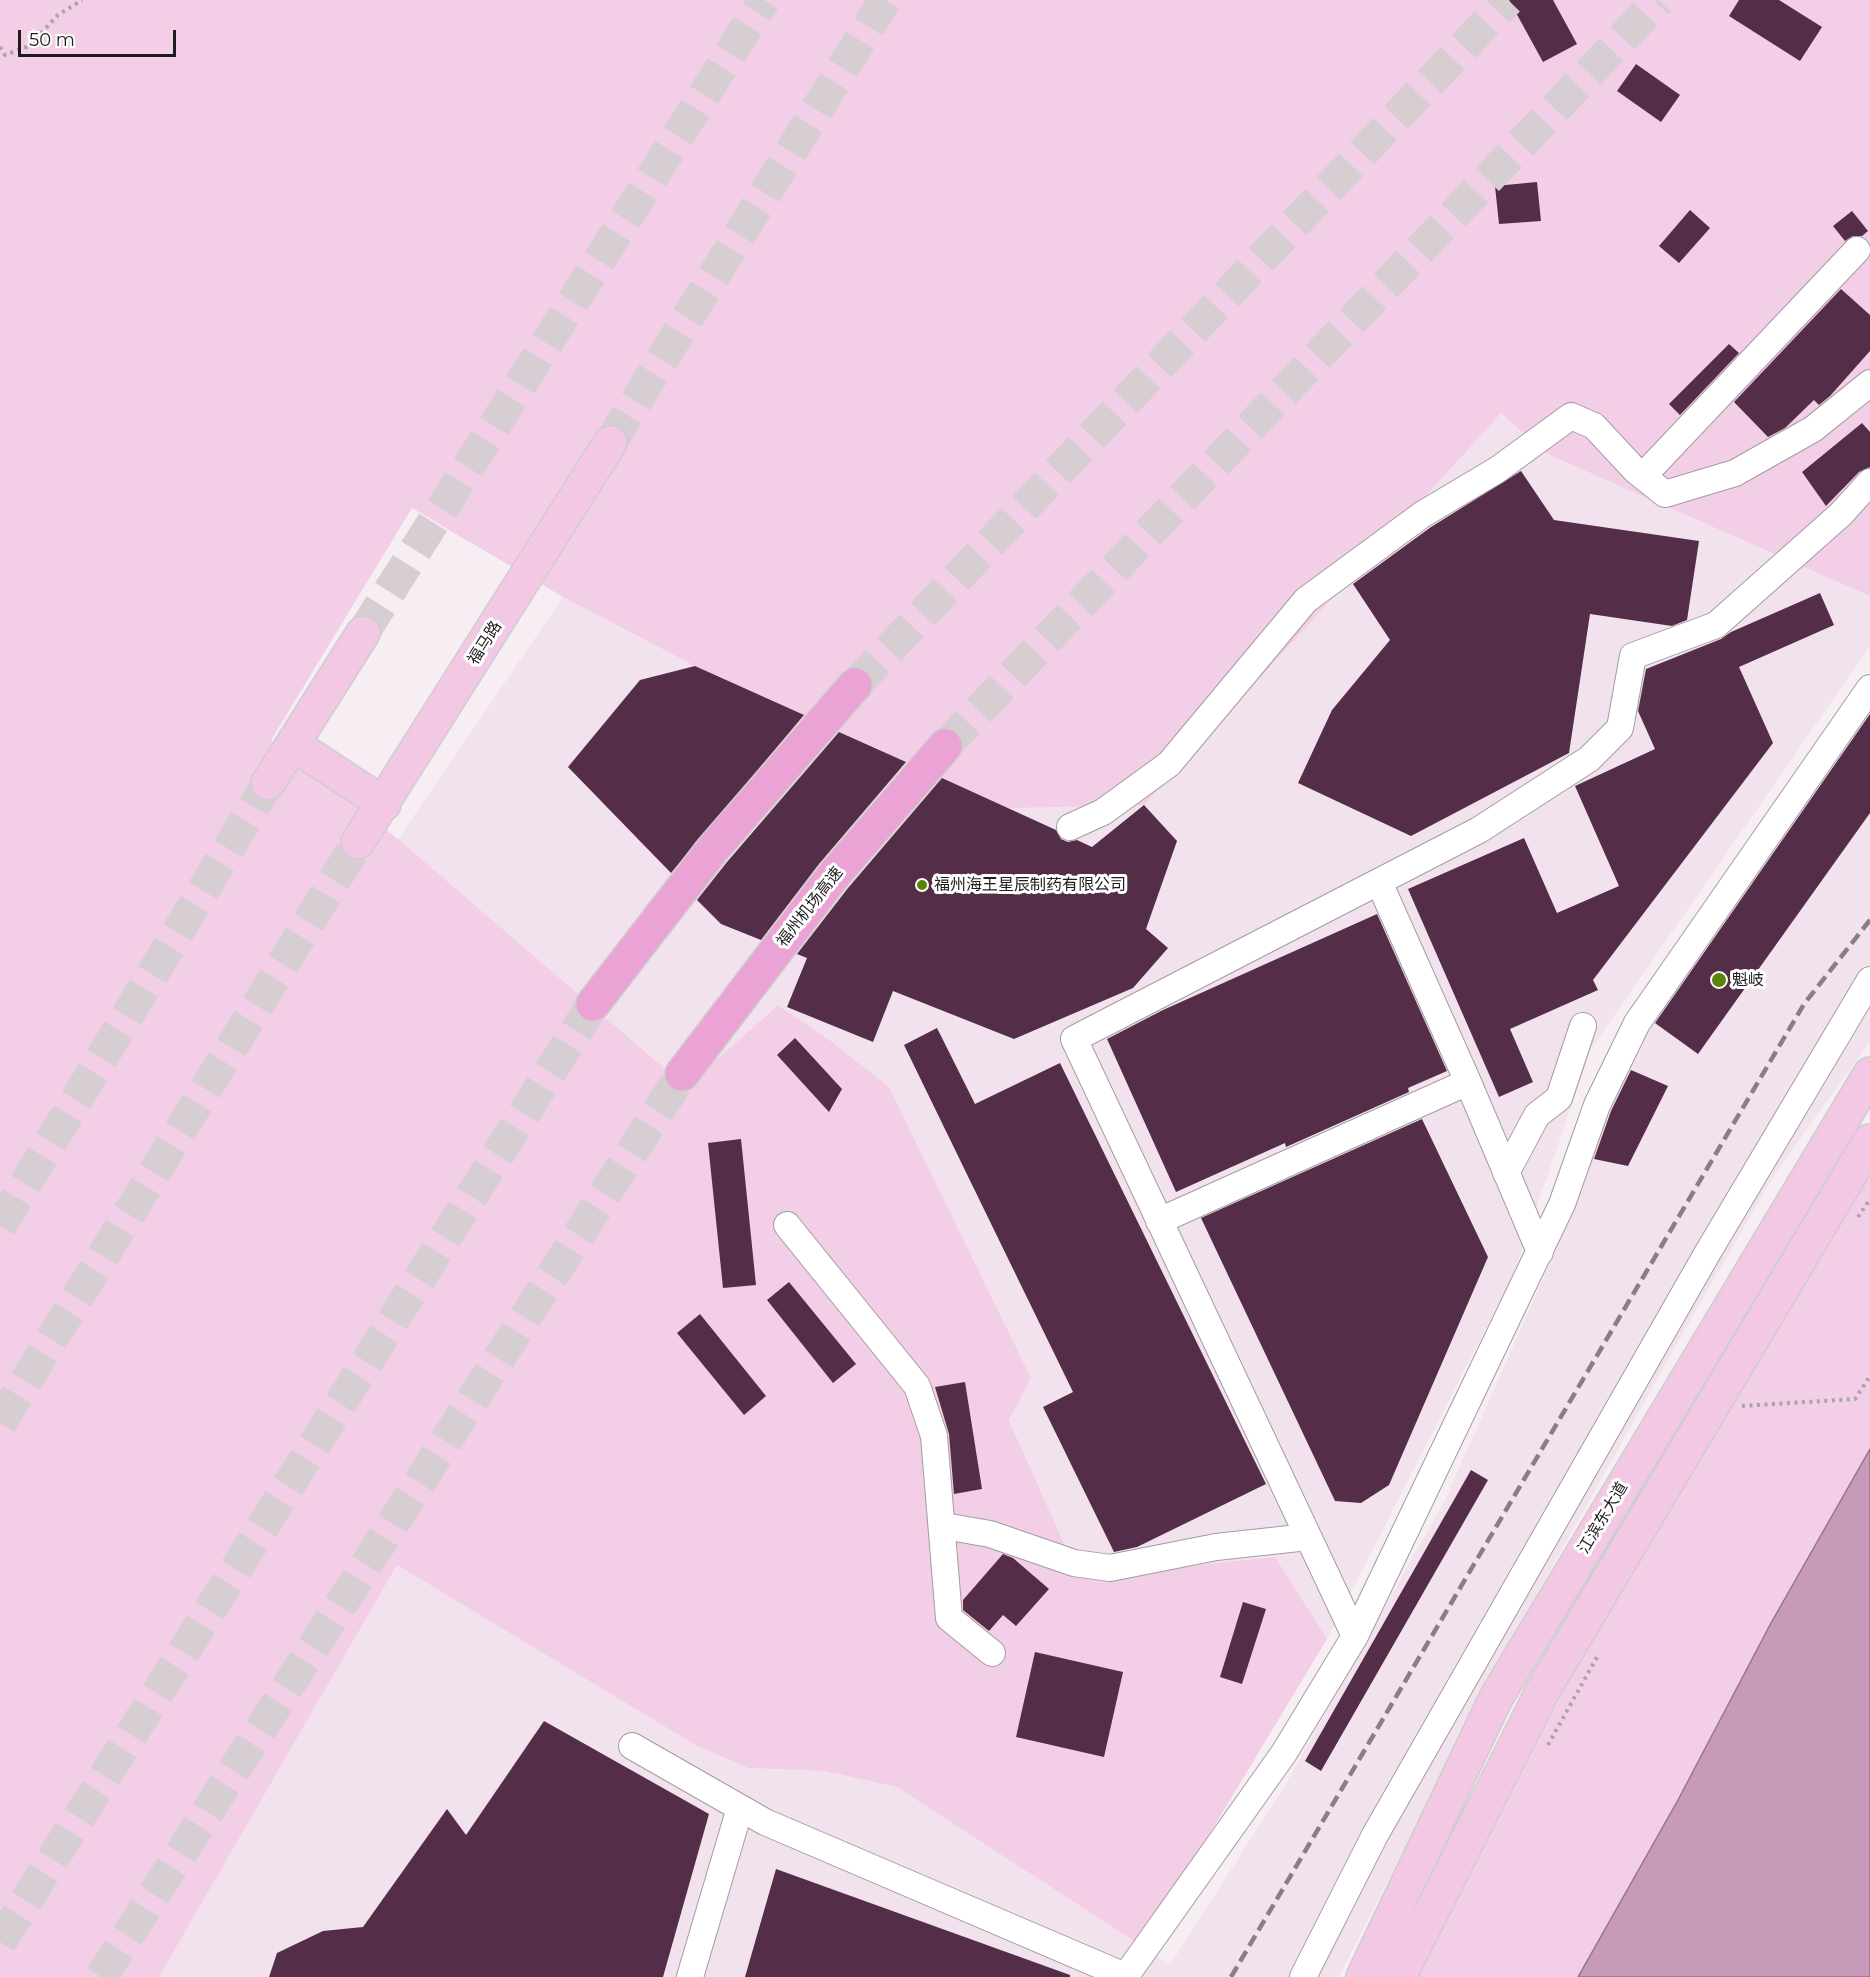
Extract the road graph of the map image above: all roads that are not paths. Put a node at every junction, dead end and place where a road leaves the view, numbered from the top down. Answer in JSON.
{"nodes":[{"id":1,"x":1857,"y":250,"type":"dead end"},
{"id":2,"x":1870,"y":383,"type":"edge"},
{"id":3,"x":610,"y":443,"type":"tunnel mouth"},
{"id":4,"x":1643,"y":476,"type":"junction"},
{"id":5,"x":1870,"y":482,"type":"edge"},
{"id":6,"x":363,"y":633,"type":"tunnel mouth"},
{"id":7,"x":855,"y":685,"type":"tunnel mouth"},
{"id":8,"x":1870,"y":688,"type":"edge"},
{"id":9,"x":293,"y":744,"type":"junction"},
{"id":10,"x":945,"y":746,"type":"tunnel mouth"},
{"id":11,"x":268,"y":783,"type":"tunnel mouth"},
{"id":12,"x":384,"y":804,"type":"junction"},
{"id":13,"x":1070,"y":827,"type":"dead end"},
{"id":14,"x":358,"y":842,"type":"tunnel mouth"},
{"id":15,"x":1379,"y":882,"type":"junction"},
{"id":16,"x":1870,"y":980,"type":"edge"},
{"id":17,"x":593,"y":1004,"type":"tunnel mouth"},
{"id":18,"x":1583,"y":1026,"type":"dead end"},
{"id":19,"x":682,"y":1074,"type":"tunnel mouth"},
{"id":20,"x":1870,"y":1074,"type":"edge"},
{"id":21,"x":1468,"y":1082,"type":"junction"},
{"id":22,"x":1870,"y":1142,"type":"edge"},
{"id":23,"x":1506,"y":1173,"type":"junction"},
{"id":24,"x":1159,"y":1221,"type":"junction"},
{"id":25,"x":787,"y":1225,"type":"dead end"},
{"id":26,"x":1540,"y":1252,"type":"junction"},
{"id":27,"x":944,"y":1526,"type":"junction"},
{"id":28,"x":1308,"y":1537,"type":"junction"},
{"id":29,"x":1356,"y":1636,"type":"junction"},
{"id":30,"x":992,"y":1653,"type":"dead end"},
{"id":31,"x":632,"y":1746,"type":"dead end"},
{"id":32,"x":740,"y":1808,"type":"junction"},
{"id":33,"x":1125,"y":1976,"type":"edge"},
{"id":34,"x":690,"y":1977,"type":"edge"},
{"id":35,"x":1303,"y":1977,"type":"edge"},
{"id":36,"x":1363,"y":1977,"type":"edge"},
{"id":37,"x":1399,"y":1977,"type":"edge"}],
"edges":[{"from":1,"to":4,"type":"street"},
{"from":2,"to":4,"type":"street"},
{"from":3,"to":12,"type":"main road","name":"福马路"},
{"from":4,"to":13,"type":"street"},
{"from":5,"to":15,"type":"street"},
{"from":6,"to":9,"type":"main road"},
{"from":7,"to":17,"type":"highway"},
{"from":8,"to":26,"type":"street"},
{"from":9,"to":11,"type":"main road"},
{"from":9,"to":12,"type":"main road"},
{"from":10,"to":19,"type":"highway","name":"福州机场高速"},
{"from":12,"to":14,"type":"main road","name":"福马路"},
{"from":15,"to":21,"type":"street"},
{"from":15,"to":24,"type":"street"},
{"from":16,"to":35,"type":"street"},
{"from":18,"to":23,"type":"street"},
{"from":20,"to":36,"type":"main road","name":"江滨东大道"},
{"from":21,"to":23,"type":"street"},
{"from":21,"to":24,"type":"street"},
{"from":22,"to":37,"type":"main road"},
{"from":23,"to":26,"type":"street"},
{"from":24,"to":28,"type":"street"},
{"from":25,"to":27,"type":"street"},
{"from":26,"to":29,"type":"street"},
{"from":27,"to":28,"type":"street"},
{"from":27,"to":30,"type":"street"},
{"from":28,"to":29,"type":"street"},
{"from":29,"to":33,"type":"street"},
{"from":31,"to":32,"type":"street"},
{"from":32,"to":33,"type":"street"},
{"from":32,"to":34,"type":"street"}]}
